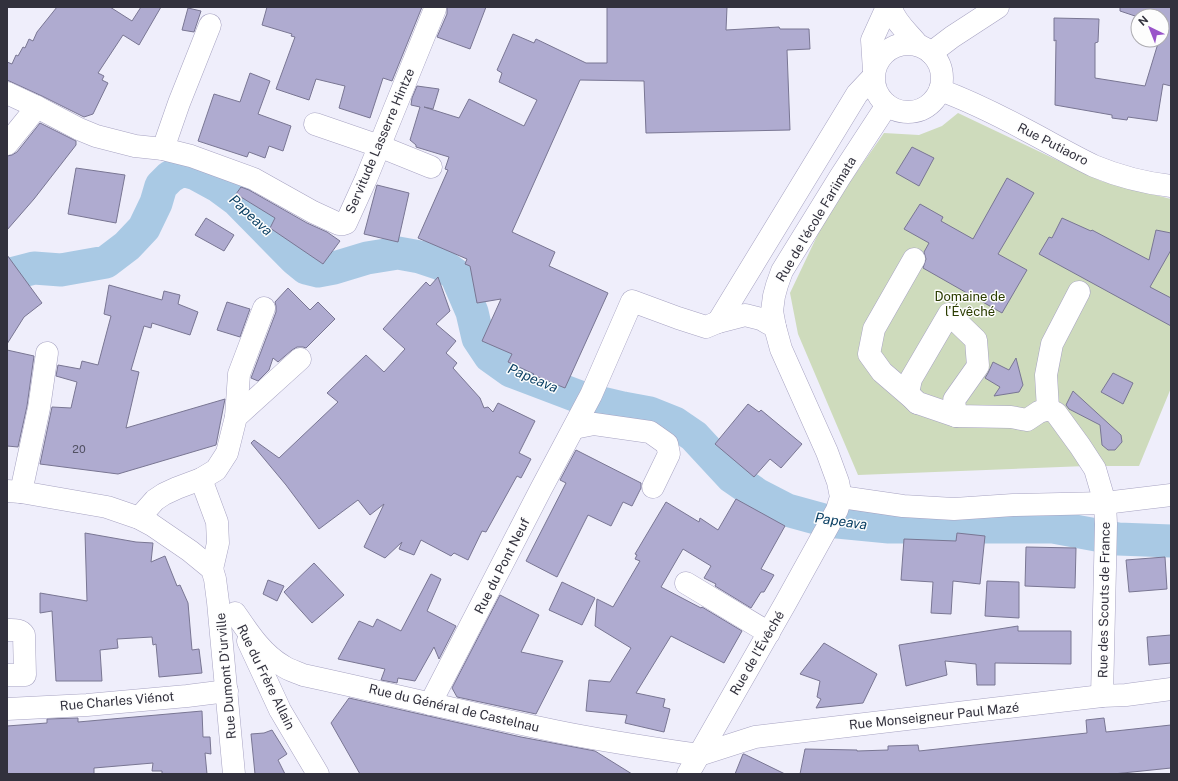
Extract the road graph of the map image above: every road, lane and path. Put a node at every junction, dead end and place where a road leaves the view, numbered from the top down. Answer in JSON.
{"nodes":[{"id":1,"x":887,"y":7,"type":"edge"},
{"id":2,"x":891,"y":7,"type":"edge"},
{"id":3,"x":998,"y":7,"type":"edge"},
{"id":4,"x":435,"y":9,"type":"dead end"},
{"id":5,"x":210,"y":25,"type":"dead end"},
{"id":6,"x":925,"y":49,"type":"junction"},
{"id":7,"x":873,"y":74,"type":"junction"},
{"id":8,"x":940,"y":90,"type":"junction"},
{"id":9,"x":7,"y":93,"type":"edge"},
{"id":10,"x":887,"y":105,"type":"junction"},
{"id":11,"x":37,"y":107,"type":"junction"},
{"id":12,"x":316,"y":124,"type":"dead end"},
{"id":13,"x":7,"y":144,"type":"edge"},
{"id":14,"x":379,"y":146,"type":"junction"},
{"id":15,"x":163,"y":149,"type":"junction"},
{"id":16,"x":431,"y":167,"type":"dead end"},
{"id":17,"x":1171,"y":186,"type":"edge"},
{"id":18,"x":914,"y":259,"type":"dead end"},
{"id":19,"x":1079,"y":292,"type":"dead end"},
{"id":20,"x":264,"y":308,"type":"dead end"},
{"id":21,"x":718,"y":322,"type":"junction"},
{"id":22,"x":775,"y":327,"type":"junction"},
{"id":23,"x":47,"y":353,"type":"dead end"},
{"id":24,"x":300,"y":360,"type":"dead end"},
{"id":25,"x":918,"y":403,"type":"junction"},
{"id":26,"x":1048,"y":409,"type":"junction"},
{"id":27,"x":956,"y":416,"type":"junction"},
{"id":28,"x":236,"y":417,"type":"junction"},
{"id":29,"x":578,"y":421,"type":"junction"},
{"id":30,"x":201,"y":479,"type":"junction"},
{"id":31,"x":653,"y":487,"type":"dead end"},
{"id":32,"x":14,"y":492,"type":"edge"},
{"id":33,"x":1171,"y":495,"type":"edge"},
{"id":34,"x":839,"y":504,"type":"junction"},
{"id":35,"x":1105,"y":514,"type":"junction"},
{"id":36,"x":139,"y":518,"type":"junction"},
{"id":37,"x":214,"y":574,"type":"junction"},
{"id":38,"x":686,"y":583,"type":"dead end"},
{"id":39,"x":235,"y":613,"type":"junction"},
{"id":40,"x":7,"y":630,"type":"edge"},
{"id":41,"x":769,"y":633,"type":"junction"},
{"id":42,"x":16,"y":675,"type":"edge"},
{"id":43,"x":1171,"y":689,"type":"edge"},
{"id":44,"x":227,"y":691,"type":"junction"},
{"id":45,"x":1102,"y":696,"type":"junction"},
{"id":46,"x":430,"y":704,"type":"junction"},
{"id":47,"x":17,"y":708,"type":"edge"},
{"id":48,"x":699,"y":755,"type":"junction"},
{"id":49,"x":234,"y":774,"type":"edge"},
{"id":50,"x":318,"y":774,"type":"edge"},
{"id":51,"x":688,"y":774,"type":"edge"}],
"edges":[{"from":1,"to":7,"type":"street"},
{"from":2,"to":6,"type":"street"},
{"from":3,"to":6,"type":"street"},
{"from":4,"to":14,"type":"street","name":"Servitude Lasserre Hintze"},
{"from":5,"to":15,"type":"street"},
{"from":6,"to":7,"type":"street"},
{"from":6,"to":8,"type":"street"},
{"from":7,"to":10,"type":"street"},
{"from":7,"to":21,"type":"street"},
{"from":8,"to":10,"type":"street"},
{"from":8,"to":17,"type":"street","name":"Rue Putiaoro"},
{"from":9,"to":11,"type":"street","name":"Servitude Lasserre Hintze"},
{"from":10,"to":22,"type":"street","name":"Rue de l'école Fariimata"},
{"from":11,"to":13,"type":"street"},
{"from":11,"to":15,"type":"street","name":"Servitude Lasserre Hintze"},
{"from":12,"to":14,"type":"street"},
{"from":14,"to":15,"type":"street","name":"Servitude Lasserre Hintze"},
{"from":14,"to":16,"type":"street"},
{"from":18,"to":25,"type":"street"},
{"from":19,"to":26,"type":"street"},
{"from":20,"to":28,"type":"street"},
{"from":21,"to":22,"type":"street","name":"Rue du Pont Neuf"},
{"from":21,"to":29,"type":"street","name":"Rue du Pont Neuf"},
{"from":22,"to":34,"type":"street","name":"Rue de l'école Fariimata"},
{"from":23,"to":32,"type":"street"},
{"from":24,"to":28,"type":"street"},
{"from":25,"to":27,"type":"street"},
{"from":25,"to":27,"type":"street"},
{"from":26,"to":27,"type":"street"},
{"from":26,"to":35,"type":"street","name":"Rue des Scouts de France"},
{"from":28,"to":30,"type":"street"},
{"from":29,"to":31,"type":"street"},
{"from":29,"to":46,"type":"street","name":"Rue du Pont Neuf"},
{"from":30,"to":36,"type":"street"},
{"from":30,"to":37,"type":"street"},
{"from":32,"to":36,"type":"street"},
{"from":33,"to":35,"type":"street"},
{"from":34,"to":35,"type":"street"},
{"from":34,"to":41,"type":"street","name":"Rue de l'Évêché"},
{"from":35,"to":45,"type":"street","name":"Rue des Scouts de France"},
{"from":36,"to":37,"type":"street"},
{"from":37,"to":39,"type":"street","name":"Rue du Frère Allain"},
{"from":37,"to":44,"type":"street","name":"Rue Dumont D'urville"},
{"from":38,"to":41,"type":"street"},
{"from":39,"to":46,"type":"street","name":"Rue du Général de Castelnau"},
{"from":39,"to":50,"type":"street","name":"Rue du Frère Allain"},
{"from":40,"to":42,"type":"street"},
{"from":41,"to":48,"type":"street","name":"Rue de l'Évêché"},
{"from":42,"to":47,"type":"street"},
{"from":43,"to":45,"type":"street","name":"Rue Monseigneur Paul Mazé"},
{"from":44,"to":47,"type":"street","name":"Rue Charles Viénot"},
{"from":44,"to":49,"type":"street","name":"Rue Dumont D'urville"},
{"from":45,"to":48,"type":"street","name":"Rue Monseigneur Paul Mazé"},
{"from":46,"to":48,"type":"street","name":"Rue du Général de Castelnau"},
{"from":48,"to":51,"type":"street","name":"Rue de l'Évêché"}]}
